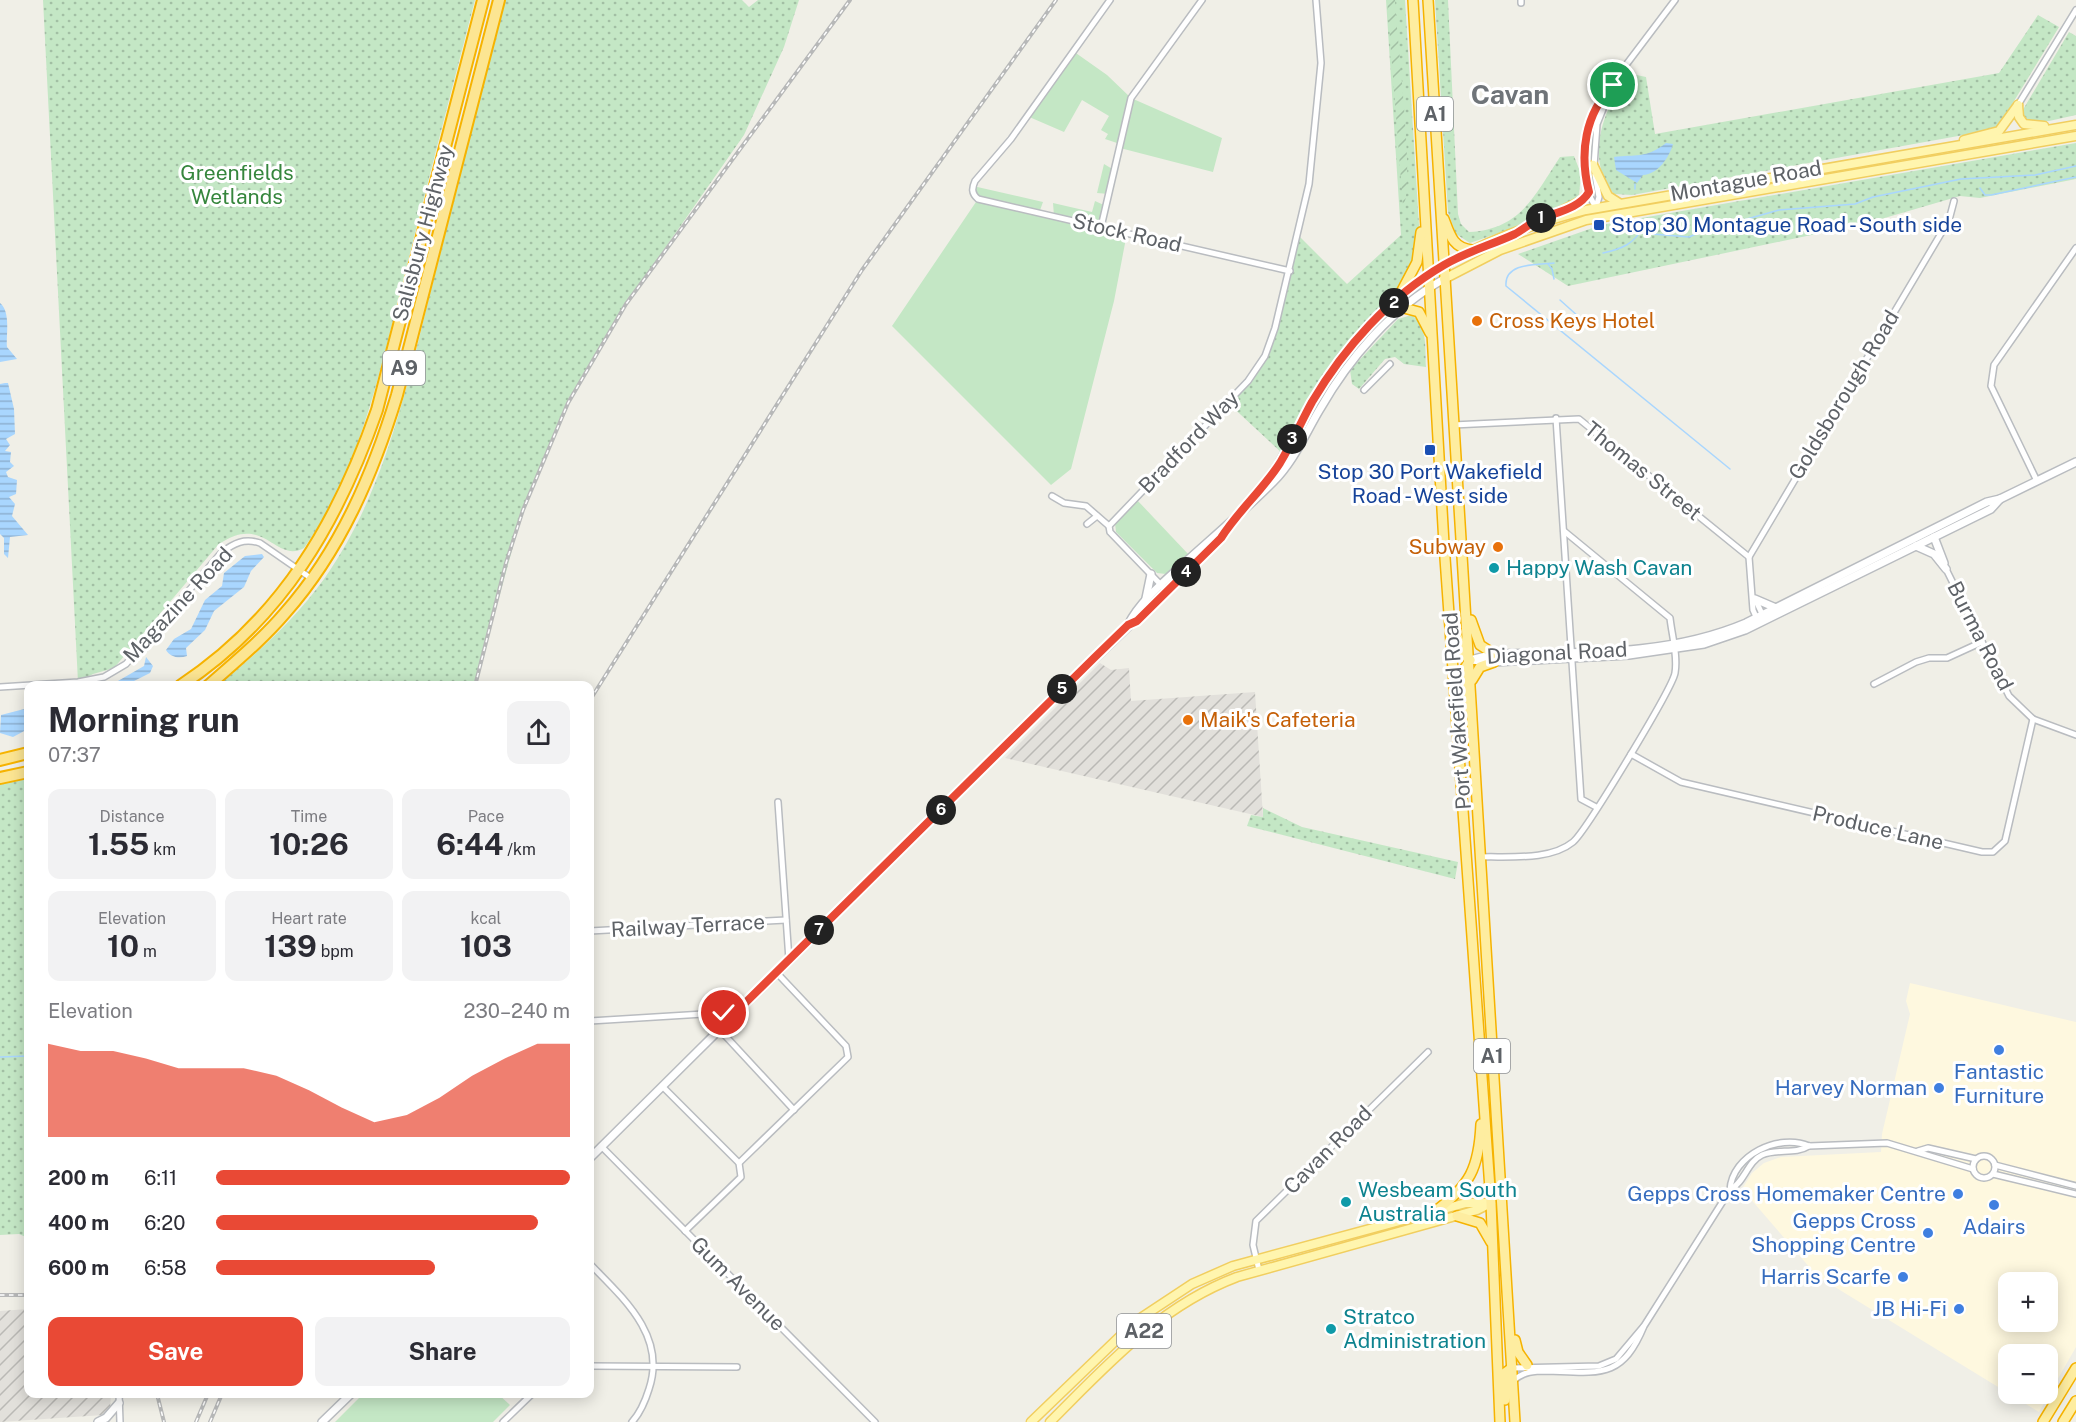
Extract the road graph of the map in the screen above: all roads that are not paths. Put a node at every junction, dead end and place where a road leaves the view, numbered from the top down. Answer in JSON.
{"nodes":[{"id":1,"x":483,"y":0,"type":"edge"},
{"id":2,"x":499,"y":0,"type":"edge"},
{"id":3,"x":1110,"y":0,"type":"edge"},
{"id":4,"x":1202,"y":0,"type":"edge"},
{"id":5,"x":1316,"y":0,"type":"edge"},
{"id":6,"x":1413,"y":0,"type":"edge"},
{"id":7,"x":1428,"y":0,"type":"edge"},
{"id":8,"x":1676,"y":0,"type":"edge"},
{"id":9,"x":2076,"y":10,"type":"edge"},
{"id":10,"x":1613,"y":85,"type":"junction"},
{"id":11,"x":2018,"y":105,"type":"junction"},
{"id":12,"x":2076,"y":125,"type":"edge"},
{"id":13,"x":2066,"y":126,"type":"junction"},
{"id":14,"x":2076,"y":136,"type":"edge"},
{"id":15,"x":1942,"y":148,"type":"junction"},
{"id":16,"x":1593,"y":165,"type":"junction"},
{"id":17,"x":1423,"y":191,"type":"junction"},
{"id":18,"x":1589,"y":192,"type":"junction"},
{"id":19,"x":1954,"y":201,"type":"dead end"},
{"id":20,"x":1619,"y":203,"type":"junction"},
{"id":21,"x":1596,"y":207,"type":"junction"},
{"id":22,"x":1658,"y":207,"type":"junction"},
{"id":23,"x":1440,"y":211,"type":"junction"},
{"id":24,"x":1566,"y":226,"type":"junction"},
{"id":25,"x":1101,"y":227,"type":"junction"},
{"id":26,"x":1516,"y":233,"type":"junction"},
{"id":27,"x":2076,"y":248,"type":"edge"},
{"id":28,"x":1472,"y":250,"type":"junction"},
{"id":29,"x":1443,"y":265,"type":"junction"},
{"id":30,"x":1290,"y":272,"type":"junction"},
{"id":31,"x":1429,"y":275,"type":"junction"},
{"id":32,"x":1444,"y":279,"type":"junction"},
{"id":33,"x":1429,"y":288,"type":"junction"},
{"id":34,"x":1397,"y":300,"type":"junction"},
{"id":35,"x":1404,"y":308,"type":"junction"},
{"id":36,"x":1432,"y":338,"type":"junction"},
{"id":37,"x":1390,"y":364,"type":"dead end"},
{"id":38,"x":1332,"y":369,"type":"junction"},
{"id":39,"x":1338,"y":380,"type":"junction"},
{"id":40,"x":1364,"y":390,"type":"dead end"},
{"id":41,"x":1556,"y":418,"type":"junction"},
{"id":42,"x":1453,"y":425,"type":"junction"},
{"id":43,"x":1438,"y":445,"type":"junction"},
{"id":44,"x":2076,"y":462,"type":"edge"},
{"id":45,"x":2037,"y":481,"type":"junction"},
{"id":46,"x":1457,"y":494,"type":"junction"},
{"id":47,"x":1052,"y":496,"type":"dead end"},
{"id":48,"x":1255,"y":499,"type":"junction"},
{"id":49,"x":2000,"y":499,"type":"junction"},
{"id":50,"x":1443,"y":514,"type":"junction"},
{"id":51,"x":1097,"y":516,"type":"junction"},
{"id":52,"x":1087,"y":524,"type":"dead end"},
{"id":53,"x":1109,"y":526,"type":"junction"},
{"id":54,"x":1564,"y":531,"type":"junction"},
{"id":55,"x":1915,"y":537,"type":"junction"},
{"id":56,"x":1934,"y":537,"type":"junction"},
{"id":57,"x":1916,"y":546,"type":"junction"},
{"id":58,"x":1749,"y":557,"type":"junction"},
{"id":59,"x":1946,"y":569,"type":"junction"},
{"id":60,"x":299,"y":570,"type":"junction"},
{"id":61,"x":1151,"y":574,"type":"junction"},
{"id":62,"x":313,"y":579,"type":"junction"},
{"id":63,"x":1464,"y":585,"type":"junction"},
{"id":64,"x":1164,"y":588,"type":"junction"},
{"id":65,"x":1754,"y":595,"type":"junction"},
{"id":66,"x":1145,"y":603,"type":"junction"},
{"id":67,"x":1776,"y":608,"type":"junction"},
{"id":68,"x":1451,"y":613,"type":"junction"},
{"id":69,"x":1761,"y":619,"type":"junction"},
{"id":70,"x":1128,"y":625,"type":"junction"},
{"id":71,"x":1982,"y":642,"type":"junction"},
{"id":72,"x":1674,"y":648,"type":"junction"},
{"id":73,"x":1571,"y":655,"type":"junction"},
{"id":74,"x":1494,"y":658,"type":"junction"},
{"id":75,"x":1470,"y":660,"type":"junction"},
{"id":76,"x":80,"y":681,"type":"edge"},
{"id":77,"x":187,"y":681,"type":"edge"},
{"id":78,"x":213,"y":681,"type":"edge"},
{"id":79,"x":1472,"y":682,"type":"junction"},
{"id":80,"x":1874,"y":684,"type":"dead end"},
{"id":81,"x":24,"y":685,"type":"edge"},
{"id":82,"x":0,"y":687,"type":"edge"},
{"id":83,"x":2033,"y":719,"type":"junction"},
{"id":84,"x":2076,"y":735,"type":"edge"},
{"id":85,"x":24,"y":754,"type":"edge"},
{"id":86,"x":1631,"y":754,"type":"junction"},
{"id":87,"x":1461,"y":758,"type":"junction"},
{"id":88,"x":0,"y":760,"type":"edge"},
{"id":89,"x":24,"y":773,"type":"edge"},
{"id":90,"x":0,"y":778,"type":"edge"},
{"id":91,"x":778,"y":802,"type":"dead end"},
{"id":92,"x":1596,"y":807,"type":"junction"},
{"id":93,"x":1479,"y":857,"type":"junction"},
{"id":94,"x":786,"y":920,"type":"junction"},
{"id":95,"x":594,"y":931,"type":"edge"},
{"id":96,"x":1486,"y":952,"type":"junction"},
{"id":97,"x":789,"y":960,"type":"junction"},
{"id":98,"x":776,"y":972,"type":"junction"},
{"id":99,"x":1476,"y":981,"type":"junction"},
{"id":100,"x":736,"y":1012,"type":"junction"},
{"id":101,"x":594,"y":1021,"type":"edge"},
{"id":102,"x":719,"y":1029,"type":"junction"},
{"id":103,"x":1428,"y":1052,"type":"dead end"},
{"id":104,"x":1483,"y":1073,"type":"junction"},
{"id":105,"x":662,"y":1086,"type":"junction"},
{"id":106,"x":794,"y":1110,"type":"junction"},
{"id":107,"x":602,"y":1146,"type":"junction"},
{"id":108,"x":1918,"y":1151,"type":"junction"},
{"id":109,"x":594,"y":1154,"type":"edge"},
{"id":110,"x":1976,"y":1159,"type":"junction"},
{"id":111,"x":1498,"y":1160,"type":"junction"},
{"id":112,"x":739,"y":1163,"type":"junction"},
{"id":113,"x":1995,"y":1165,"type":"junction"},
{"id":114,"x":1973,"y":1169,"type":"junction"},
{"id":115,"x":1993,"y":1174,"type":"junction"},
{"id":116,"x":2076,"y":1186,"type":"edge"},
{"id":117,"x":2076,"y":1194,"type":"edge"},
{"id":118,"x":1491,"y":1203,"type":"junction"},
{"id":119,"x":1434,"y":1212,"type":"junction"},
{"id":120,"x":1457,"y":1216,"type":"junction"},
{"id":121,"x":685,"y":1231,"type":"junction"},
{"id":122,"x":1492,"y":1244,"type":"junction"},
{"id":123,"x":1256,"y":1260,"type":"junction"},
{"id":124,"x":1507,"y":1264,"type":"junction"},
{"id":125,"x":594,"y":1268,"type":"edge"},
{"id":126,"x":1259,"y":1270,"type":"junction"},
{"id":127,"x":1511,"y":1324,"type":"junction"},
{"id":128,"x":1644,"y":1326,"type":"junction"},
{"id":129,"x":1527,"y":1365,"type":"junction"},
{"id":130,"x":594,"y":1366,"type":"edge"},
{"id":131,"x":654,"y":1366,"type":"junction"},
{"id":132,"x":737,"y":1367,"type":"dead end"},
{"id":133,"x":1087,"y":1367,"type":"junction"},
{"id":134,"x":1512,"y":1368,"type":"junction"},
{"id":135,"x":2076,"y":1368,"type":"edge"},
{"id":136,"x":1096,"y":1376,"type":"junction"},
{"id":137,"x":1513,"y":1381,"type":"junction"},
{"id":138,"x":118,"y":1398,"type":"edge"},
{"id":139,"x":347,"y":1398,"type":"edge"},
{"id":140,"x":528,"y":1398,"type":"edge"},
{"id":141,"x":2076,"y":1401,"type":"edge"},
{"id":142,"x":119,"y":1403,"type":"junction"},
{"id":143,"x":1500,"y":1420,"type":"edge"},
{"id":144,"x":98,"y":1422,"type":"edge"},
{"id":145,"x":120,"y":1422,"type":"edge"},
{"id":146,"x":322,"y":1422,"type":"edge"},
{"id":147,"x":503,"y":1422,"type":"edge"},
{"id":148,"x":632,"y":1422,"type":"edge"},
{"id":149,"x":875,"y":1422,"type":"edge"},
{"id":150,"x":1031,"y":1422,"type":"edge"},
{"id":151,"x":1050,"y":1422,"type":"edge"},
{"id":152,"x":1515,"y":1422,"type":"edge"},
{"id":153,"x":2043,"y":1422,"type":"edge"},
{"id":154,"x":2063,"y":1422,"type":"edge"}],
"edges":[{"from":1,"to":60,"type":"highway","name":"Salisbury Highway","number":"A9"},
{"from":2,"to":62,"type":"highway","name":"Salisbury Highway","number":"A9"},
{"from":3,"to":25,"type":"street","name":"Stock Road"},
{"from":4,"to":25,"type":"street"},
{"from":5,"to":30,"type":"street","name":"Bradford Way"},
{"from":6,"to":17,"type":"highway","name":"Port Wakefield Road","number":"A1"},
{"from":7,"to":23,"type":"highway","name":"Port Wakefield Road","number":"A1"},
{"from":8,"to":10,"type":"street"},
{"from":9,"to":11,"type":"street"},
{"from":10,"to":16,"type":"street"},
{"from":10,"to":18,"type":"street"},
{"from":11,"to":13,"type":"main road"},
{"from":11,"to":15,"type":"main road"},
{"from":12,"to":13,"type":"main road","name":"Montague Road"},
{"from":13,"to":15,"type":"main road","name":"Montague Road"},
{"from":14,"to":22,"type":"main road","name":"Montague Road"},
{"from":15,"to":20,"type":"main road","name":"Montague Road"},
{"from":16,"to":20,"type":"main road"},
{"from":16,"to":21,"type":"street"},
{"from":17,"to":31,"type":"highway","name":"Port Wakefield Road","number":"A1"},
{"from":17,"to":34,"type":"highway"},
{"from":18,"to":21,"type":"street"},
{"from":18,"to":26,"type":"main road"},
{"from":19,"to":58,"type":"street","name":"Goldsborough Road"},
{"from":20,"to":21,"type":"main road","name":"Montague Road"},
{"from":21,"to":22,"type":"main road"},
{"from":21,"to":24,"type":"main road"},
{"from":21,"to":26,"type":"main road","name":"Montague Road"},
{"from":22,"to":24,"type":"main road","name":"Montague Road"},
{"from":23,"to":28,"type":"highway"},
{"from":23,"to":29,"type":"highway","name":"Port Wakefield Road","number":"A1"},
{"from":24,"to":32,"type":"main road","name":"Montague Road"},
{"from":25,"to":30,"type":"street","name":"Stock Road"},
{"from":26,"to":28,"type":"main road","name":"Montague Road"},
{"from":27,"to":45,"type":"street"},
{"from":28,"to":29,"type":"main road","name":"Montague Road"},
{"from":29,"to":31,"type":"main road","name":"Montague Road"},
{"from":29,"to":32,"type":"highway","name":"Port Wakefield Road","number":"A1"},
{"from":30,"to":53,"type":"street","name":"Bradford Way"},
{"from":31,"to":33,"type":"highway","name":"Port Wakefield Road","number":"A1"},
{"from":31,"to":34,"type":"street"},
{"from":32,"to":33,"type":"street"},
{"from":32,"to":42,"type":"highway","name":"Port Wakefield Road","number":"A1"},
{"from":33,"to":35,"type":"street"},
{"from":33,"to":36,"type":"highway","name":"Port Wakefield Road","number":"A1"},
{"from":34,"to":38,"type":"street"},
{"from":35,"to":36,"type":"highway"},
{"from":35,"to":39,"type":"street"},
{"from":36,"to":43,"type":"highway","name":"Port Wakefield Road","number":"A1"},
{"from":37,"to":40,"type":"street"},
{"from":38,"to":39,"type":"street"},
{"from":38,"to":48,"type":"street"},
{"from":39,"to":48,"type":"street"},
{"from":41,"to":42,"type":"street","name":"Thomas Street"},
{"from":41,"to":54,"type":"street"},
{"from":41,"to":58,"type":"street","name":"Thomas Street"},
{"from":42,"to":43,"type":"highway"},
{"from":42,"to":46,"type":"highway","name":"Port Wakefield Road","number":"A1"},
{"from":43,"to":50,"type":"highway","name":"Port Wakefield Road","number":"A1"},
{"from":44,"to":45,"type":"street","name":"Diagonal Road"},
{"from":45,"to":49,"type":"street","name":"Diagonal Road"},
{"from":46,"to":50,"type":"highway"},
{"from":46,"to":63,"type":"highway","name":"Port Wakefield Road","number":"A1"},
{"from":47,"to":51,"type":"street"},
{"from":48,"to":64,"type":"street"},
{"from":49,"to":55,"type":"street","name":"Diagonal Road"},
{"from":49,"to":56,"type":"street","name":"Diagonal Road"},
{"from":50,"to":68,"type":"highway","name":"Port Wakefield Road","number":"A1"},
{"from":51,"to":52,"type":"street"},
{"from":51,"to":53,"type":"street"},
{"from":53,"to":61,"type":"street"},
{"from":54,"to":72,"type":"street"},
{"from":54,"to":73,"type":"street"},
{"from":55,"to":56,"type":"street"},
{"from":55,"to":67,"type":"street","name":"Diagonal Road"},
{"from":56,"to":57,"type":"street","name":"Diagonal Road"},
{"from":56,"to":59,"type":"street"},
{"from":57,"to":59,"type":"street"},
{"from":57,"to":69,"type":"street","name":"Diagonal Road"},
{"from":58,"to":65,"type":"street"},
{"from":59,"to":71,"type":"street","name":"Burma Road"},
{"from":60,"to":62,"type":"street","name":"Magazine Road"},
{"from":60,"to":76,"type":"street","name":"Magazine Road"},
{"from":60,"to":77,"type":"highway","name":"Salisbury Highway","number":"A9"},
{"from":61,"to":64,"type":"street"},
{"from":61,"to":66,"type":"street"},
{"from":62,"to":78,"type":"highway","name":"Salisbury Highway","number":"A9"},
{"from":63,"to":74,"type":"highway"},
{"from":63,"to":75,"type":"highway","name":"Port Wakefield Road","number":"A1"},
{"from":64,"to":66,"type":"street"},
{"from":64,"to":70,"type":"street"},
{"from":65,"to":67,"type":"street"},
{"from":65,"to":69,"type":"street"},
{"from":66,"to":70,"type":"street"},
{"from":67,"to":69,"type":"street","name":"Diagonal Road"},
{"from":68,"to":75,"type":"highway"},
{"from":68,"to":87,"type":"highway","name":"Port Wakefield Road","number":"A1"},
{"from":69,"to":72,"type":"street","name":"Diagonal Road"},
{"from":70,"to":97,"type":"street"},
{"from":71,"to":80,"type":"street"},
{"from":71,"to":83,"type":"street","name":"Burma Road"},
{"from":72,"to":73,"type":"street","name":"Diagonal Road"},
{"from":72,"to":86,"type":"street"},
{"from":73,"to":74,"type":"street","name":"Diagonal Road"},
{"from":73,"to":92,"type":"street"},
{"from":74,"to":75,"type":"street","name":"Diagonal Road"},
{"from":74,"to":79,"type":"highway"},
{"from":75,"to":79,"type":"highway","name":"Port Wakefield Road","number":"A1"},
{"from":75,"to":87,"type":"highway"},
{"from":79,"to":93,"type":"highway","name":"Port Wakefield Road","number":"A1"},
{"from":81,"to":82,"type":"street","name":"Magazine Road"},
{"from":83,"to":84,"type":"street","name":"Burma Road"},
{"from":83,"to":86,"type":"street","name":"Produce Lane"},
{"from":85,"to":88,"type":"highway"},
{"from":86,"to":92,"type":"street"},
{"from":87,"to":99,"type":"highway","name":"Port Wakefield Road","number":"A1"},
{"from":89,"to":90,"type":"highway"},
{"from":91,"to":94,"type":"street"},
{"from":92,"to":93,"type":"street"},
{"from":93,"to":96,"type":"highway","name":"Port Wakefield Road","number":"A1"},
{"from":94,"to":95,"type":"street","name":"Railway Terrace"},
{"from":94,"to":97,"type":"street"},
{"from":96,"to":99,"type":"highway"},
{"from":96,"to":111,"type":"highway","name":"Port Wakefield Road","number":"A1"},
{"from":97,"to":98,"type":"street"},
{"from":98,"to":100,"type":"street"},
{"from":98,"to":106,"type":"street"},
{"from":99,"to":104,"type":"highway","name":"Port Wakefield Road","number":"A1"},
{"from":100,"to":101,"type":"street"},
{"from":100,"to":102,"type":"street"},
{"from":102,"to":105,"type":"street"},
{"from":102,"to":106,"type":"street"},
{"from":103,"to":123,"type":"street","name":"Cavan Road"},
{"from":104,"to":118,"type":"highway","name":"Port Wakefield Road","number":"A1"},
{"from":104,"to":119,"type":"highway"},
{"from":105,"to":107,"type":"street"},
{"from":105,"to":112,"type":"street"},
{"from":106,"to":112,"type":"street"},
{"from":107,"to":109,"type":"street"},
{"from":107,"to":121,"type":"street","name":"Gum Avenue"},
{"from":108,"to":110,"type":"street"},
{"from":108,"to":114,"type":"street"},
{"from":108,"to":128,"type":"street"},
{"from":110,"to":113,"type":"street"},
{"from":110,"to":114,"type":"street"},
{"from":111,"to":118,"type":"highway"},
{"from":111,"to":124,"type":"highway","name":"Port Wakefield Road","number":"A1"},
{"from":112,"to":121,"type":"street"},
{"from":113,"to":115,"type":"street"},
{"from":113,"to":116,"type":"street"},
{"from":114,"to":115,"type":"street"},
{"from":115,"to":117,"type":"street"},
{"from":118,"to":119,"type":"main road"},
{"from":118,"to":120,"type":"main road","number":"A22"},
{"from":118,"to":122,"type":"highway","name":"Port Wakefield Road","number":"A1"},
{"from":118,"to":124,"type":"highway"},
{"from":119,"to":123,"type":"main road","number":"A22"},
{"from":120,"to":122,"type":"highway"},
{"from":120,"to":126,"type":"main road","number":"A22"},
{"from":121,"to":149,"type":"street","name":"Gum Avenue"},
{"from":122,"to":143,"type":"highway","name":"Port Wakefield Road","number":"A1"},
{"from":123,"to":126,"type":"street","name":"Cavan Road"},
{"from":123,"to":133,"type":"main road","number":"A22"},
{"from":124,"to":127,"type":"highway","name":"Port Wakefield Road","number":"A1"},
{"from":125,"to":131,"type":"street"},
{"from":126,"to":136,"type":"main road","number":"A22"},
{"from":127,"to":129,"type":"highway"},
{"from":127,"to":134,"type":"highway","name":"Port Wakefield Road","number":"A1"},
{"from":128,"to":129,"type":"street"},
{"from":128,"to":137,"type":"street"},
{"from":129,"to":134,"type":"street"},
{"from":130,"to":131,"type":"street"},
{"from":131,"to":132,"type":"street"},
{"from":131,"to":148,"type":"street"},
{"from":133,"to":136,"type":"main road"},
{"from":133,"to":150,"type":"main road","number":"A22"},
{"from":134,"to":137,"type":"highway","name":"Port Wakefield Road","number":"A1"},
{"from":134,"to":143,"type":"highway"},
{"from":135,"to":153,"type":"highway"},
{"from":136,"to":151,"type":"main road","number":"A22"},
{"from":137,"to":152,"type":"highway","name":"Port Wakefield Road","number":"A1"},
{"from":138,"to":142,"type":"street"},
{"from":139,"to":146,"type":"street"},
{"from":140,"to":147,"type":"street"},
{"from":141,"to":154,"type":"highway"},
{"from":142,"to":144,"type":"street"},
{"from":142,"to":145,"type":"street"}]}
